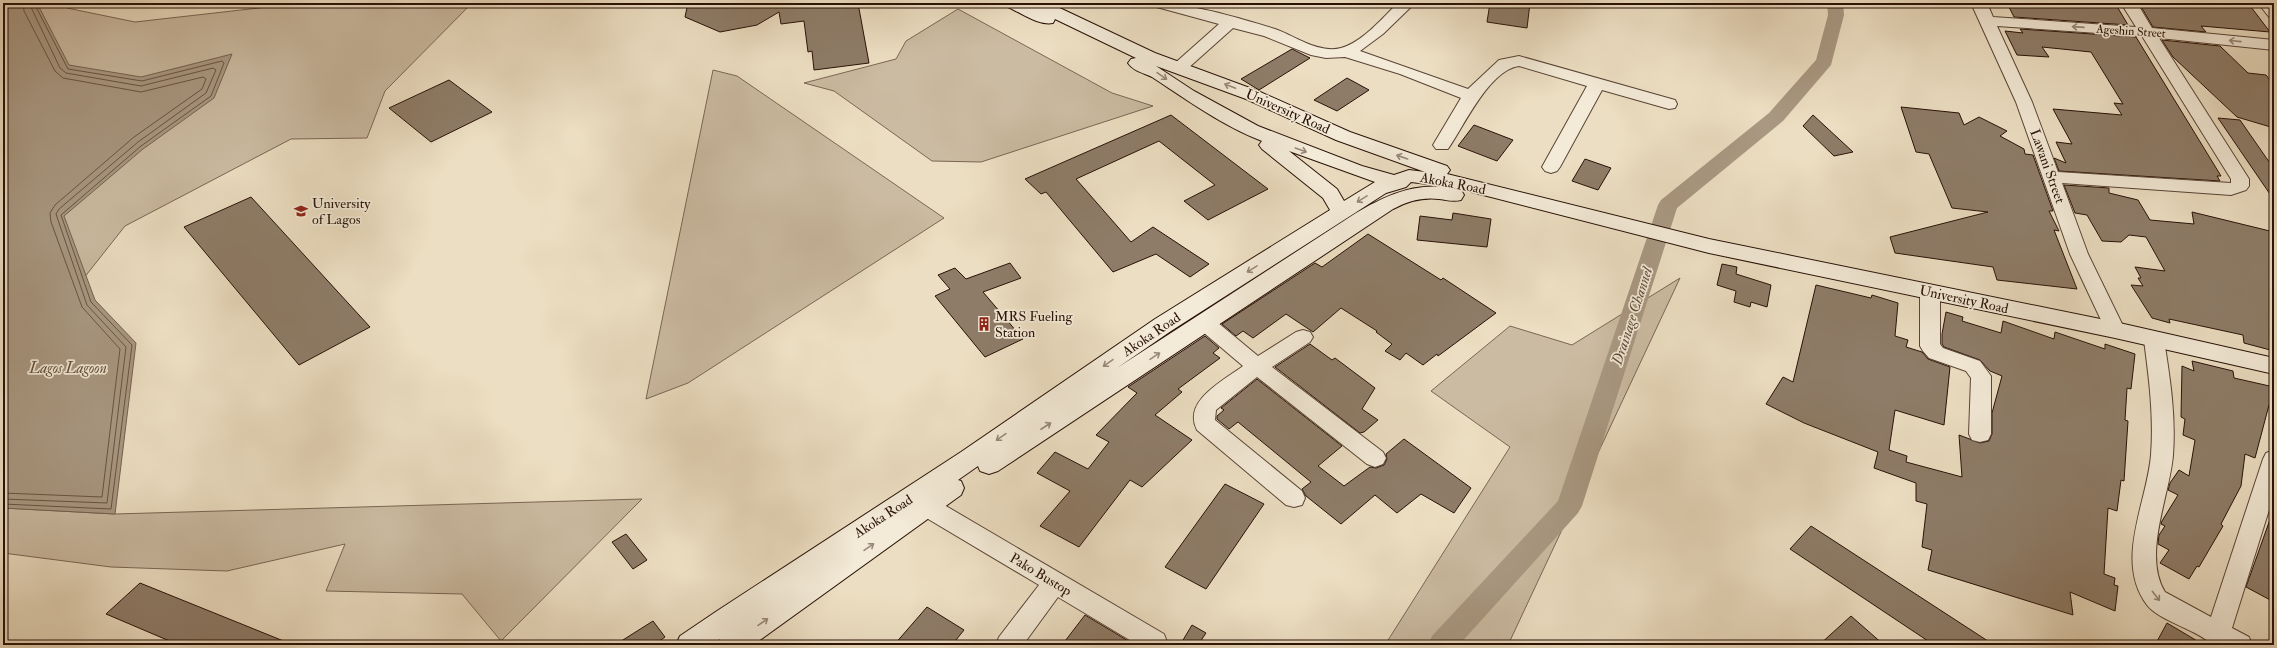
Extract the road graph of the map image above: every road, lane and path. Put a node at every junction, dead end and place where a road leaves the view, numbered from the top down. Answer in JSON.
{"nodes":[{"id":1,"x":1014,"y":3,"type":"edge"},
{"id":2,"x":1036,"y":3,"type":"edge"},
{"id":3,"x":1158,"y":3,"type":"edge"},
{"id":4,"x":1407,"y":3,"type":"edge"},
{"id":5,"x":1979,"y":3,"type":"edge"},
{"id":6,"x":2129,"y":3,"type":"edge"},
{"id":7,"x":2266,"y":3,"type":"edge"},
{"id":8,"x":2274,"y":14,"type":"edge"},
{"id":9,"x":1987,"y":21,"type":"junction"},
{"id":10,"x":1229,"y":23,"type":"junction"},
{"id":11,"x":2148,"y":32,"type":"junction"},
{"id":12,"x":2274,"y":45,"type":"edge"},
{"id":13,"x":1347,"y":52,"type":"junction"},
{"id":14,"x":1180,"y":67,"type":"junction"},
{"id":15,"x":1597,"y":83,"type":"junction"},
{"id":16,"x":1252,"y":95,"type":"junction"},
{"id":17,"x":1471,"y":96,"type":"junction"},
{"id":18,"x":1669,"y":104,"type":"dead end"},
{"id":19,"x":1218,"y":110,"type":"junction"},
{"id":20,"x":1251,"y":130,"type":"junction"},
{"id":21,"x":1343,"y":136,"type":"junction"},
{"id":22,"x":1442,"y":145,"type":"dead end"},
{"id":23,"x":1551,"y":167,"type":"dead end"},
{"id":24,"x":2052,"y":177,"type":"junction"},
{"id":25,"x":1393,"y":182,"type":"junction"},
{"id":26,"x":1448,"y":194,"type":"junction"},
{"id":27,"x":1387,"y":204,"type":"junction"},
{"id":28,"x":1546,"y":204,"type":"junction"},
{"id":29,"x":1341,"y":212,"type":"junction"},
{"id":30,"x":1654,"y":232,"type":"junction"},
{"id":31,"x":1930,"y":292,"type":"junction"},
{"id":32,"x":1204,"y":322,"type":"junction"},
{"id":33,"x":2115,"y":330,"type":"junction"},
{"id":34,"x":1303,"y":337,"type":"dead end"},
{"id":35,"x":2154,"y":340,"type":"junction"},
{"id":36,"x":1257,"y":366,"type":"junction"},
{"id":37,"x":2274,"y":366,"type":"edge"},
{"id":38,"x":1980,"y":434,"type":"dead end"},
{"id":39,"x":1375,"y":458,"type":"dead end"},
{"id":40,"x":2274,"y":459,"type":"edge"},
{"id":41,"x":1294,"y":498,"type":"dead end"},
{"id":42,"x":926,"y":506,"type":"junction"},
{"id":43,"x":1055,"y":582,"type":"junction"},
{"id":44,"x":2218,"y":634,"type":"junction"},
{"id":45,"x":1155,"y":642,"type":"dead end"},
{"id":46,"x":690,"y":645,"type":"edge"},
{"id":47,"x":731,"y":645,"type":"edge"},
{"id":48,"x":1008,"y":645,"type":"edge"},
{"id":49,"x":2240,"y":645,"type":"edge"}],
"edges":[{"from":1,"to":19,"type":"main road","one_way":true},
{"from":2,"to":14,"type":"main road","name":"University Road"},
{"from":3,"to":10,"type":"street"},
{"from":4,"to":13,"type":"street"},
{"from":5,"to":9,"type":"street","name":"Lawani Street"},
{"from":6,"to":11,"type":"street"},
{"from":7,"to":8,"type":"street"},
{"from":11,"to":9,"type":"street","name":"Ageshin Street","one_way":true},
{"from":9,"to":24,"type":"street","name":"Lawani Street"},
{"from":10,"to":13,"type":"street"},
{"from":10,"to":14,"type":"street"},
{"from":12,"to":11,"type":"street","name":"Ageshin Street","one_way":true},
{"from":11,"to":24,"type":"street"},
{"from":13,"to":17,"type":"street"},
{"from":16,"to":14,"type":"main road","name":"University Road","one_way":true},
{"from":15,"to":17,"type":"street"},
{"from":15,"to":18,"type":"street"},
{"from":15,"to":23,"type":"street"},
{"from":16,"to":19,"type":"main road"},
{"from":16,"to":21,"type":"main road","name":"University Road"},
{"from":17,"to":22,"type":"street"},
{"from":19,"to":20,"type":"main road"},
{"from":20,"to":25,"type":"main road","one_way":true},
{"from":20,"to":29,"type":"main road"},
{"from":21,"to":25,"type":"main road"},
{"from":28,"to":21,"type":"main road","name":"University Road","one_way":true},
{"from":24,"to":33,"type":"street","name":"Lawani Street"},
{"from":25,"to":26,"type":"main road"},
{"from":25,"to":27,"type":"main road"},
{"from":25,"to":28,"type":"main road","name":"Akoka Road"},
{"from":25,"to":29,"type":"main road","name":"Akoka Road","one_way":true},
{"from":26,"to":27,"type":"main road"},
{"from":26,"to":30,"type":"main road"},
{"from":27,"to":32,"type":"main road"},
{"from":28,"to":30,"type":"main road","name":"Akoka Road"},
{"from":29,"to":46,"type":"main road","name":"Akoka Road","one_way":true},
{"from":30,"to":31,"type":"main road","name":"University Road"},
{"from":31,"to":33,"type":"main road","name":"University Road"},
{"from":31,"to":38,"type":"street"},
{"from":32,"to":36,"type":"street"},
{"from":42,"to":32,"type":"main road","one_way":true},
{"from":33,"to":35,"type":"main road","name":"University Road"},
{"from":34,"to":36,"type":"street"},
{"from":35,"to":37,"type":"main road","name":"University Road"},
{"from":35,"to":44,"type":"street","one_way":true},
{"from":36,"to":39,"type":"street"},
{"from":36,"to":41,"type":"street"},
{"from":40,"to":44,"type":"street"},
{"from":42,"to":43,"type":"street","name":"Pako Bustop"},
{"from":47,"to":42,"type":"main road","one_way":true},
{"from":43,"to":45,"type":"street","name":"Pako Bustop"},
{"from":43,"to":48,"type":"street"},
{"from":44,"to":49,"type":"street"}]}
